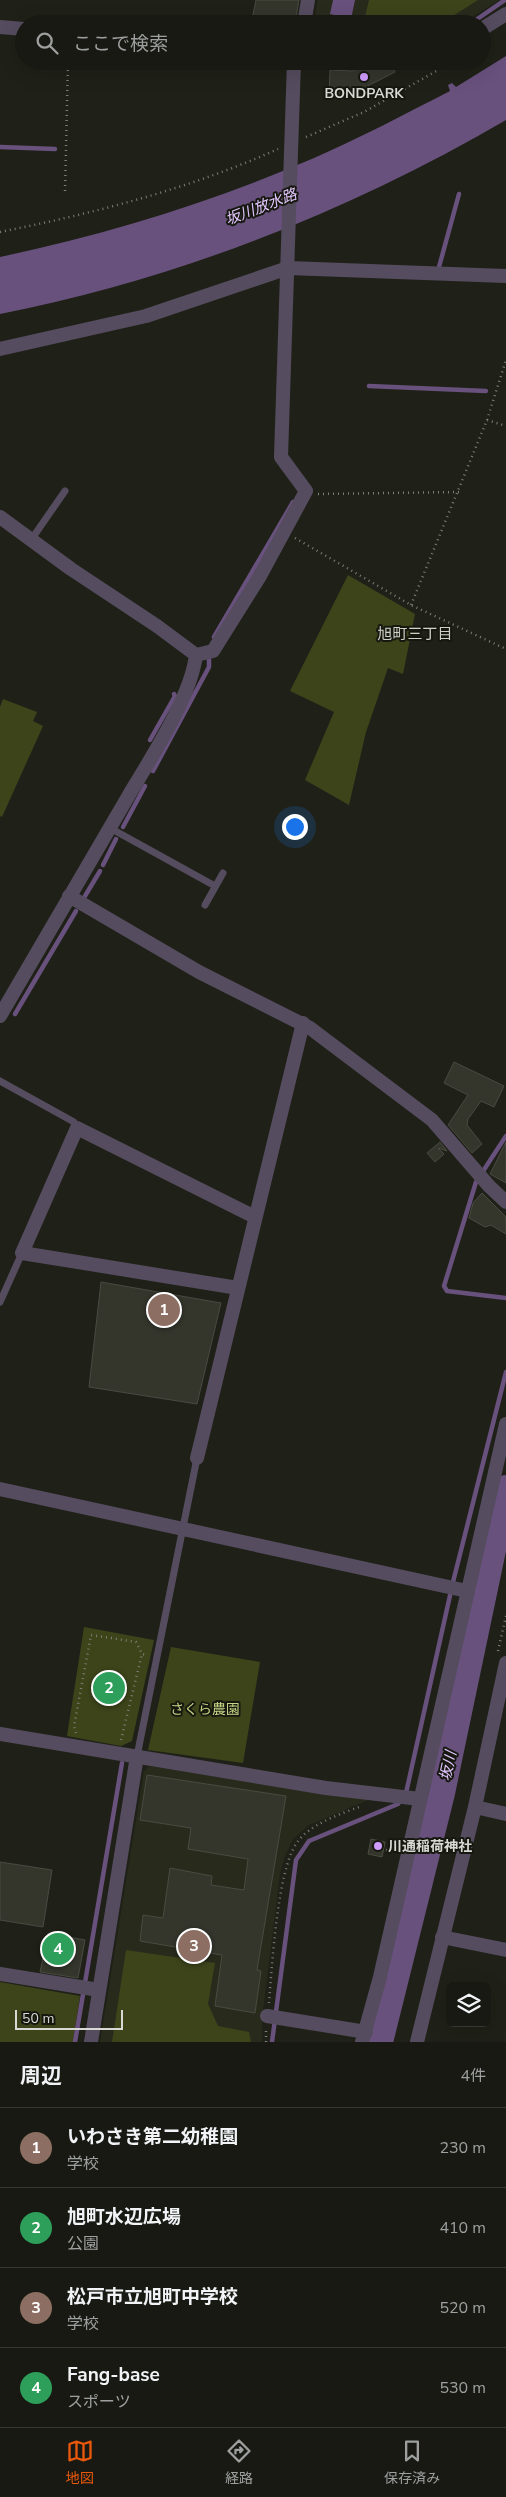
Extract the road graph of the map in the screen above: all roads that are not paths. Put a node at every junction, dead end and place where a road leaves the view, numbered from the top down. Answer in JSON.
{"nodes":[{"id":1,"x":308,"y":0,"type":"edge"},
{"id":2,"x":506,"y":14,"type":"edge"},
{"id":3,"x":306,"y":15,"type":"edge"},
{"id":4,"x":491,"y":23,"type":"edge"},
{"id":5,"x":0,"y":27,"type":"edge"},
{"id":6,"x":15,"y":28,"type":"edge"},
{"id":7,"x":294,"y":70,"type":"edge"},
{"id":8,"x":288,"y":266,"type":"junction"},
{"id":9,"x":506,"y":276,"type":"edge"},
{"id":10,"x":0,"y":349,"type":"edge"},
{"id":11,"x":65,"y":491,"type":"dead end"},
{"id":12,"x":0,"y":517,"type":"edge"},
{"id":13,"x":32,"y":540,"type":"junction"},
{"id":14,"x":196,"y":655,"type":"junction"},
{"id":15,"x":110,"y":828,"type":"junction"},
{"id":16,"x":223,"y":873,"type":"dead end"},
{"id":17,"x":215,"y":886,"type":"junction"},
{"id":18,"x":70,"y":896,"type":"junction"},
{"id":19,"x":205,"y":905,"type":"dead end"},
{"id":20,"x":0,"y":1016,"type":"edge"},
{"id":21,"x":303,"y":1023,"type":"junction"},
{"id":22,"x":0,"y":1081,"type":"edge"},
{"id":23,"x":77,"y":1128,"type":"junction"},
{"id":24,"x":506,"y":1202,"type":"edge"},
{"id":25,"x":255,"y":1217,"type":"junction"},
{"id":26,"x":22,"y":1253,"type":"junction"},
{"id":27,"x":238,"y":1288,"type":"junction"},
{"id":28,"x":0,"y":1302,"type":"edge"},
{"id":29,"x":506,"y":1424,"type":"edge"},
{"id":30,"x":196,"y":1458,"type":"joint"},
{"id":31,"x":0,"y":1489,"type":"edge"},
{"id":32,"x":183,"y":1527,"type":"junction"},
{"id":33,"x":458,"y":1589,"type":"junction"},
{"id":34,"x":506,"y":1663,"type":"edge"},
{"id":35,"x":499,"y":1727,"type":"edge"},
{"id":36,"x":0,"y":1734,"type":"edge"},
{"id":37,"x":137,"y":1756,"type":"junction"},
{"id":38,"x":416,"y":1799,"type":"junction"},
{"id":39,"x":475,"y":1807,"type":"junction"},
{"id":40,"x":506,"y":1814,"type":"edge"},
{"id":41,"x":442,"y":1937,"type":"junction"},
{"id":42,"x":506,"y":1950,"type":"edge"},
{"id":43,"x":0,"y":1974,"type":"edge"},
{"id":44,"x":99,"y":1990,"type":"junction"},
{"id":45,"x":267,"y":2016,"type":"road end"},
{"id":46,"x":364,"y":2037,"type":"edge"},
{"id":47,"x":90,"y":2042,"type":"edge"},
{"id":48,"x":416,"y":2042,"type":"edge"}],
"edges":[{"from":1,"to":3,"type":"street"},
{"from":2,"to":4,"type":"street"},
{"from":5,"to":6,"type":"street"},
{"from":7,"to":8,"type":"street"},
{"from":8,"to":9,"type":"street"},
{"from":8,"to":10,"type":"street"},
{"from":8,"to":14,"type":"street"},
{"from":11,"to":13,"type":"lane"},
{"from":12,"to":13,"type":"street"},
{"from":13,"to":14,"type":"street"},
{"from":14,"to":15,"type":"street"},
{"from":15,"to":17,"type":"lane"},
{"from":15,"to":18,"type":"street"},
{"from":16,"to":17,"type":"lane"},
{"from":17,"to":19,"type":"lane"},
{"from":18,"to":20,"type":"street"},
{"from":18,"to":21,"type":"street"},
{"from":21,"to":24,"type":"street"},
{"from":21,"to":25,"type":"street"},
{"from":22,"to":23,"type":"lane"},
{"from":23,"to":25,"type":"street"},
{"from":23,"to":26,"type":"street"},
{"from":25,"to":27,"type":"street"},
{"from":26,"to":27,"type":"street"},
{"from":26,"to":28,"type":"lane"},
{"from":27,"to":30,"type":"street"},
{"from":29,"to":33,"type":"street"},
{"from":30,"to":32,"type":"lane"},
{"from":31,"to":32,"type":"street"},
{"from":32,"to":33,"type":"street"},
{"from":32,"to":37,"type":"lane"},
{"from":33,"to":38,"type":"street"},
{"from":34,"to":35,"type":"street"},
{"from":35,"to":39,"type":"street"},
{"from":36,"to":37,"type":"street"},
{"from":37,"to":38,"type":"street"},
{"from":37,"to":44,"type":"street"},
{"from":38,"to":46,"type":"street"},
{"from":39,"to":40,"type":"street"},
{"from":39,"to":41,"type":"street"},
{"from":41,"to":42,"type":"street"},
{"from":41,"to":48,"type":"street"},
{"from":43,"to":44,"type":"street"},
{"from":44,"to":47,"type":"street"},
{"from":45,"to":46,"type":"street"}]}
